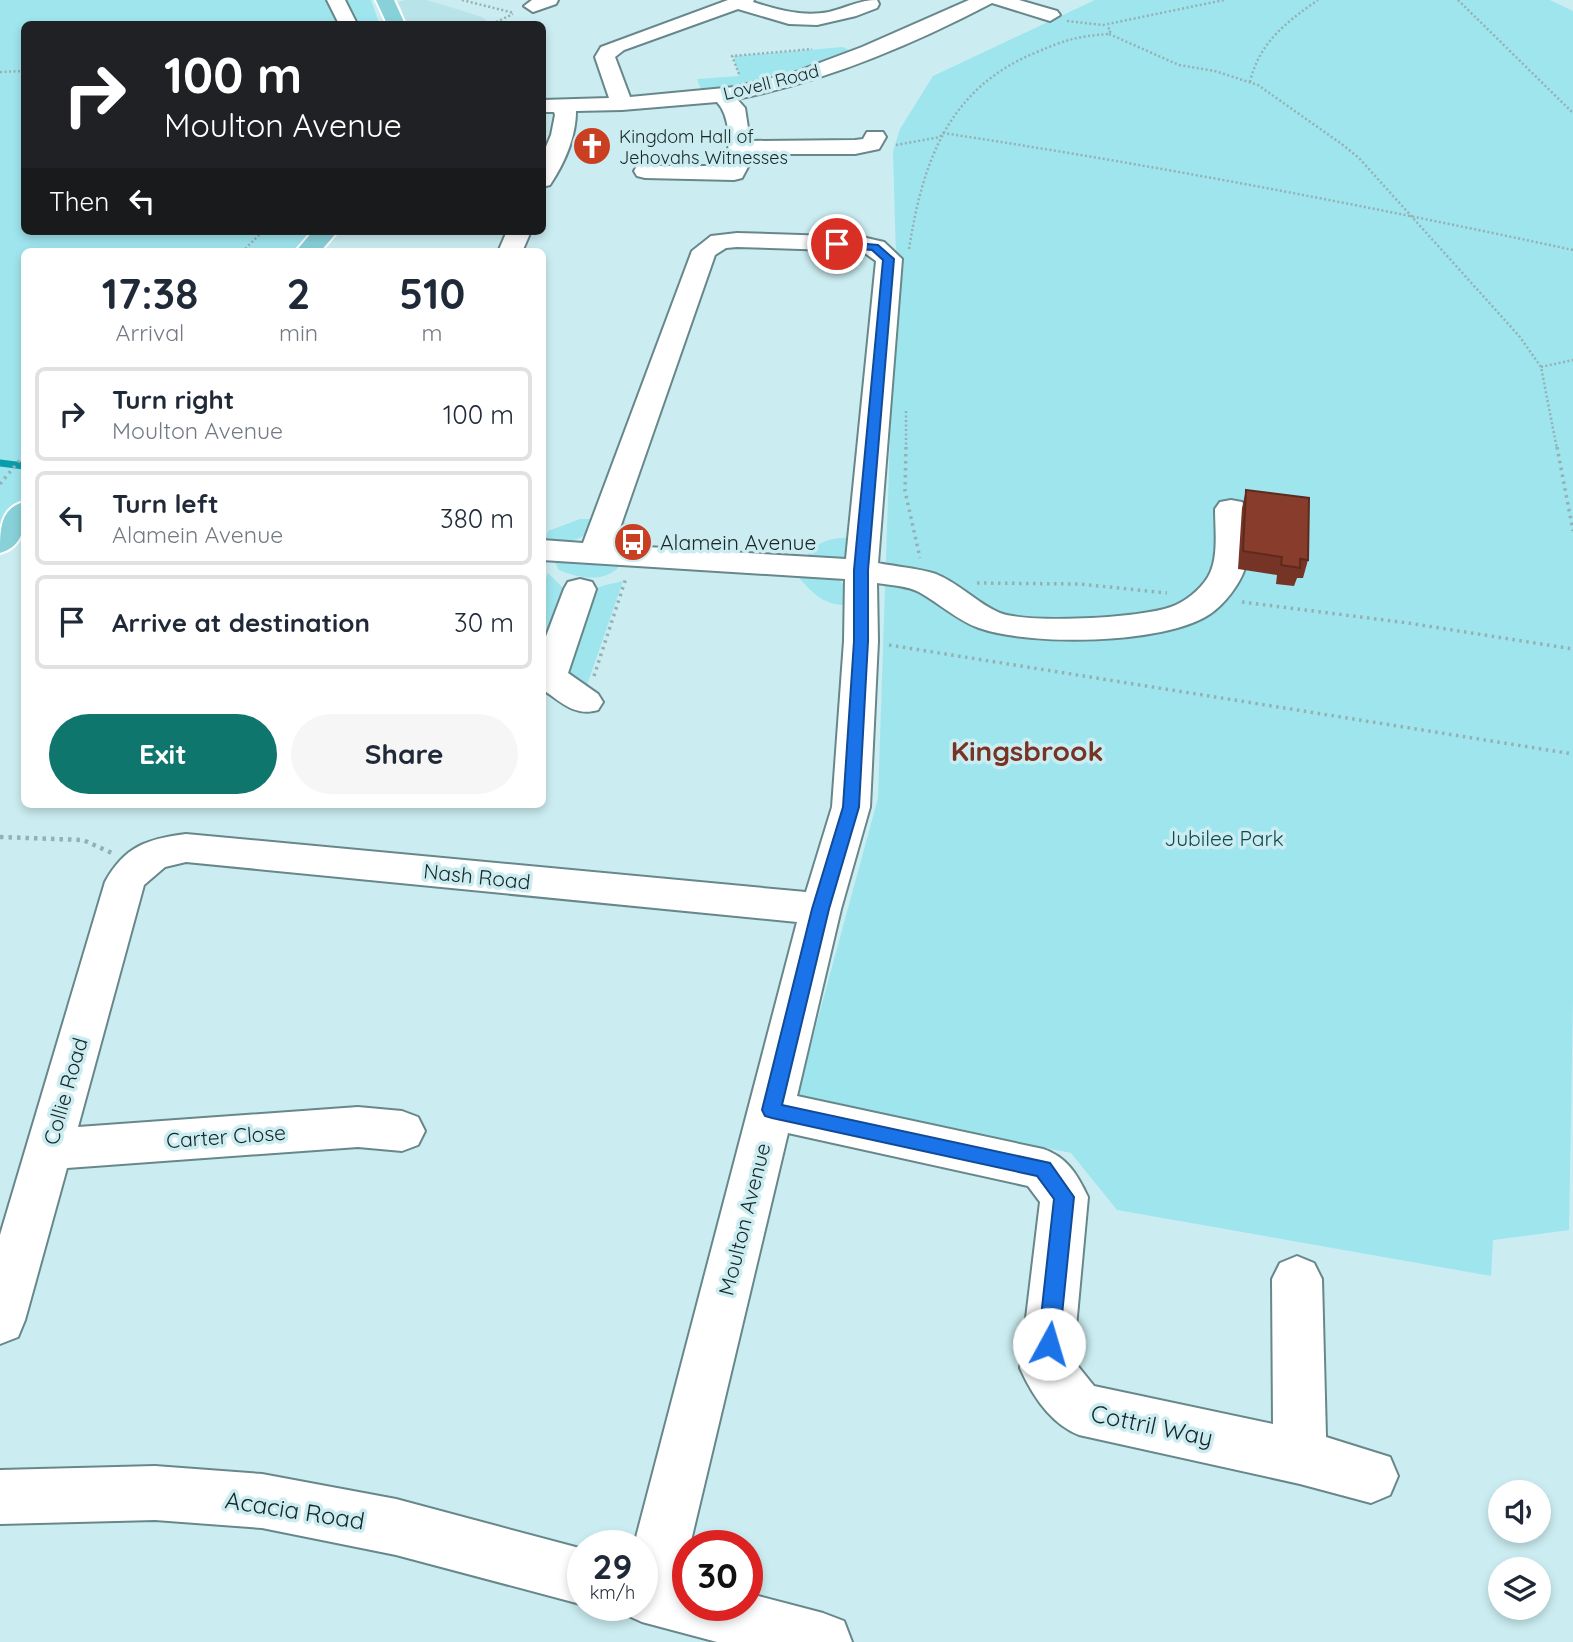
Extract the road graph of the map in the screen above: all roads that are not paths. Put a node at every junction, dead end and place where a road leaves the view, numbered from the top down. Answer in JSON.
{"nodes":[{"id":1,"x":335,"y":0,"type":"edge"},
{"id":2,"x":985,"y":0,"type":"edge"},
{"id":3,"x":999,"y":0,"type":"edge"},
{"id":4,"x":390,"y":1,"type":"edge"},
{"id":5,"x":741,"y":1,"type":"edge"},
{"id":6,"x":870,"y":4,"type":"dead end"},
{"id":7,"x":1050,"y":15,"type":"dead end"},
{"id":8,"x":837,"y":18,"type":"junction"},
{"id":9,"x":346,"y":21,"type":"edge"},
{"id":10,"x":395,"y":21,"type":"edge"},
{"id":11,"x":899,"y":37,"type":"junction"},
{"id":12,"x":722,"y":95,"type":"junction"},
{"id":13,"x":622,"y":104,"type":"junction"},
{"id":14,"x":554,"y":106,"type":"edge"},
{"id":15,"x":873,"y":140,"type":"road end"},
{"id":16,"x":740,"y":146,"type":"junction"},
{"id":17,"x":645,"y":171,"type":"dead end"},
{"id":18,"x":546,"y":172,"type":"edge"},
{"id":19,"x":322,"y":235,"type":"edge"},
{"id":20,"x":311,"y":248,"type":"edge"},
{"id":21,"x":1231,"y":509,"type":"dead end"},
{"id":22,"x":21,"y":515,"type":"edge"},
{"id":23,"x":0,"y":543,"type":"edge"},
{"id":24,"x":548,"y":550,"type":"edge"},
{"id":25,"x":595,"y":553,"type":"junction"},
{"id":26,"x":633,"y":565,"type":"junction"},
{"id":27,"x":861,"y":570,"type":"junction"},
{"id":28,"x":580,"y":589,"type":"junction"},
{"id":29,"x":546,"y":678,"type":"edge"},
{"id":30,"x":585,"y":702,"type":"road end"},
{"id":31,"x":136,"y":864,"type":"joint"},
{"id":32,"x":821,"y":909,"type":"junction"},
{"id":33,"x":772,"y":1110,"type":"junction"},
{"id":34,"x":402,"y":1131,"type":"dead end"},
{"id":35,"x":49,"y":1149,"type":"junction"},
{"id":36,"x":1297,"y":1279,"type":"dead end"},
{"id":37,"x":0,"y":1320,"type":"edge"},
{"id":38,"x":1300,"y":1457,"type":"junction"},
{"id":39,"x":1371,"y":1476,"type":"dead end"},
{"id":40,"x":0,"y":1497,"type":"edge"},
{"id":41,"x":658,"y":1548,"type":"edge"},
{"id":42,"x":567,"y":1573,"type":"edge"},
{"id":43,"x":658,"y":1597,"type":"edge"},
{"id":44,"x":823,"y":1642,"type":"edge"}],
"edges":[{"from":1,"to":9,"type":"street"},
{"from":2,"to":11,"type":"street","name":"Lovell Road"},
{"from":3,"to":7,"type":"street"},
{"from":4,"to":10,"type":"main road"},
{"from":5,"to":8,"type":"street"},
{"from":5,"to":13,"type":"street"},
{"from":6,"to":8,"type":"street"},
{"from":8,"to":11,"type":"street"},
{"from":11,"to":12,"type":"street","name":"Lovell Road"},
{"from":12,"to":13,"type":"street","name":"Lovell Road"},
{"from":12,"to":16,"type":"street"},
{"from":13,"to":14,"type":"street","name":"Lovell Road"},
{"from":14,"to":18,"type":"street"},
{"from":15,"to":16,"type":"street"},
{"from":16,"to":17,"type":"street"},
{"from":19,"to":20,"type":"main road"},
{"from":21,"to":27,"type":"street"},
{"from":22,"to":23,"type":"main road"},
{"from":24,"to":25,"type":"street"},
{"from":24,"to":28,"type":"street"},
{"from":25,"to":26,"type":"street"},
{"from":25,"to":27,"type":"street","name":"Moulton Avenue"},
{"from":26,"to":27,"type":"street"},
{"from":26,"to":28,"type":"street"},
{"from":27,"to":32,"type":"street","name":"Moulton Avenue"},
{"from":28,"to":29,"type":"street"},
{"from":29,"to":30,"type":"street"},
{"from":31,"to":32,"type":"street","name":"Nash Road"},
{"from":31,"to":35,"type":"street","name":"Collie Road"},
{"from":32,"to":33,"type":"street","name":"Moulton Avenue"},
{"from":33,"to":38,"type":"street","name":"Cottril Way"},
{"from":33,"to":41,"type":"street","name":"Moulton Avenue"},
{"from":34,"to":35,"type":"street","name":"Carter Close"},
{"from":35,"to":37,"type":"street","name":"Collie Road"},
{"from":36,"to":38,"type":"street"},
{"from":38,"to":39,"type":"street","name":"Cottril Way"},
{"from":40,"to":42,"type":"street","name":"Acacia Road"},
{"from":43,"to":44,"type":"street"}]}
